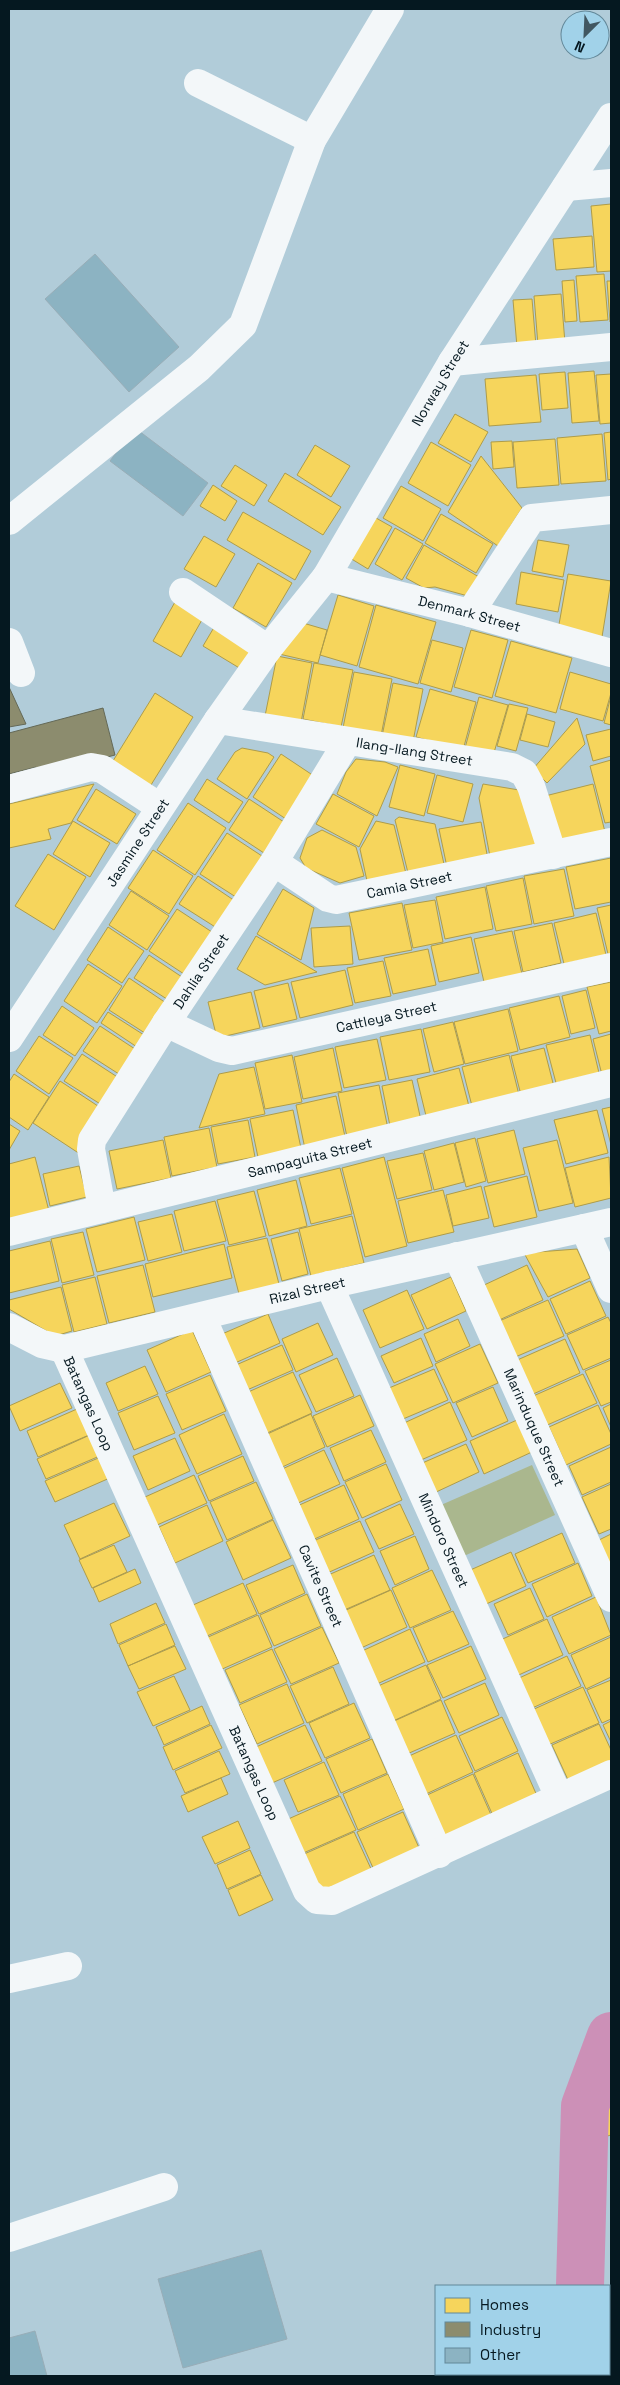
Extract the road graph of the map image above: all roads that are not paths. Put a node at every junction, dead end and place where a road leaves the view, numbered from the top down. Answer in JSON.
{"nodes":[{"id":1,"x":390,"y":9,"type":"edge"},
{"id":2,"x":198,"y":83,"type":"dead end"},
{"id":3,"x":611,"y":117,"type":"edge"},
{"id":4,"x":312,"y":140,"type":"junction"},
{"id":5,"x":611,"y":183,"type":"edge"},
{"id":6,"x":566,"y":187,"type":"junction"},
{"id":7,"x":611,"y":347,"type":"edge"},
{"id":8,"x":452,"y":362,"type":"junction"},
{"id":9,"x":611,"y":510,"type":"edge"},
{"id":10,"x":9,"y":521,"type":"edge"},
{"id":11,"x":326,"y":577,"type":"junction"},
{"id":12,"x":184,"y":592,"type":"dead end"},
{"id":13,"x":470,"y":613,"type":"junction"},
{"id":14,"x":9,"y":642,"type":"edge"},
{"id":15,"x":268,"y":649,"type":"junction"},
{"id":16,"x":611,"y":653,"type":"edge"},
{"id":17,"x":21,"y":673,"type":"dead end"},
{"id":18,"x":218,"y":720,"type":"junction"},
{"id":19,"x":347,"y":742,"type":"junction"},
{"id":20,"x":9,"y":789,"type":"edge"},
{"id":21,"x":160,"y":807,"type":"junction"},
{"id":22,"x":611,"y":842,"type":"edge"},
{"id":23,"x":553,"y":855,"type":"junction"},
{"id":24,"x":274,"y":862,"type":"junction"},
{"id":25,"x":611,"y":967,"type":"edge"},
{"id":26,"x":166,"y":1023,"type":"junction"},
{"id":27,"x":9,"y":1038,"type":"edge"},
{"id":28,"x":611,"y":1083,"type":"edge"},
{"id":29,"x":102,"y":1209,"type":"junction"},
{"id":30,"x":611,"y":1222,"type":"edge"},
{"id":31,"x":584,"y":1228,"type":"junction"},
{"id":32,"x":9,"y":1232,"type":"edge"},
{"id":33,"x":457,"y":1256,"type":"junction"},
{"id":34,"x":329,"y":1285,"type":"junction"},
{"id":35,"x":611,"y":1289,"type":"edge"},
{"id":36,"x":202,"y":1317,"type":"junction"},
{"id":37,"x":9,"y":1327,"type":"edge"},
{"id":38,"x":64,"y":1350,"type":"junction"},
{"id":39,"x":611,"y":1598,"type":"edge"},
{"id":40,"x":611,"y":1774,"type":"edge"},
{"id":41,"x":559,"y":1797,"type":"junction"},
{"id":42,"x":439,"y":1854,"type":"junction"},
{"id":43,"x":68,"y":1966,"type":"dead end"},
{"id":44,"x":9,"y":1980,"type":"edge"},
{"id":45,"x":164,"y":2187,"type":"dead end"},
{"id":46,"x":9,"y":2238,"type":"edge"}],
"edges":[{"from":1,"to":4,"type":"street"},
{"from":2,"to":4,"type":"street"},
{"from":3,"to":6,"type":"street","name":"Norway Street"},
{"from":4,"to":10,"type":"street"},
{"from":5,"to":6,"type":"street"},
{"from":6,"to":8,"type":"street","name":"Norway Street"},
{"from":7,"to":8,"type":"street"},
{"from":8,"to":11,"type":"street","name":"Norway Street"},
{"from":9,"to":13,"type":"street"},
{"from":11,"to":13,"type":"street","name":"Denmark Street"},
{"from":11,"to":15,"type":"street","name":"Norway Street"},
{"from":12,"to":15,"type":"street"},
{"from":13,"to":16,"type":"street","name":"Denmark Street"},
{"from":14,"to":17,"type":"street"},
{"from":15,"to":18,"type":"street","name":"Jasmine Street"},
{"from":18,"to":19,"type":"street","name":"Ilang-Ilang Street"},
{"from":18,"to":21,"type":"street","name":"Jasmine Street"},
{"from":19,"to":23,"type":"street","name":"Ilang-Ilang Street"},
{"from":19,"to":24,"type":"street","name":"Dahlia Street"},
{"from":20,"to":21,"type":"street"},
{"from":21,"to":27,"type":"street","name":"Jasmine Street"},
{"from":22,"to":23,"type":"street","name":"Camia Street"},
{"from":23,"to":24,"type":"street","name":"Camia Street"},
{"from":24,"to":26,"type":"street","name":"Dahlia Street"},
{"from":25,"to":26,"type":"street","name":"Cattleya Street"},
{"from":26,"to":29,"type":"street","name":"Dahlia Street"},
{"from":28,"to":29,"type":"street","name":"Sampaguita Street"},
{"from":29,"to":32,"type":"street","name":"Sampaguita Street"},
{"from":30,"to":31,"type":"street","name":"Rizal Street"},
{"from":31,"to":33,"type":"street","name":"Rizal Street"},
{"from":31,"to":35,"type":"street"},
{"from":33,"to":34,"type":"street","name":"Rizal Street"},
{"from":33,"to":39,"type":"street","name":"Marinduque Street"},
{"from":34,"to":36,"type":"street","name":"Rizal Street"},
{"from":34,"to":41,"type":"street","name":"Mindoro Street"},
{"from":36,"to":38,"type":"street","name":"Rizal Street"},
{"from":36,"to":42,"type":"street","name":"Cavite Street"},
{"from":37,"to":38,"type":"street","name":"Rizal Street"},
{"from":38,"to":42,"type":"street","name":"Batangas Loop"},
{"from":40,"to":41,"type":"street","name":"Batangas Loop"},
{"from":41,"to":42,"type":"street","name":"Batangas Loop"},
{"from":43,"to":44,"type":"street"},
{"from":45,"to":46,"type":"street"}]}
